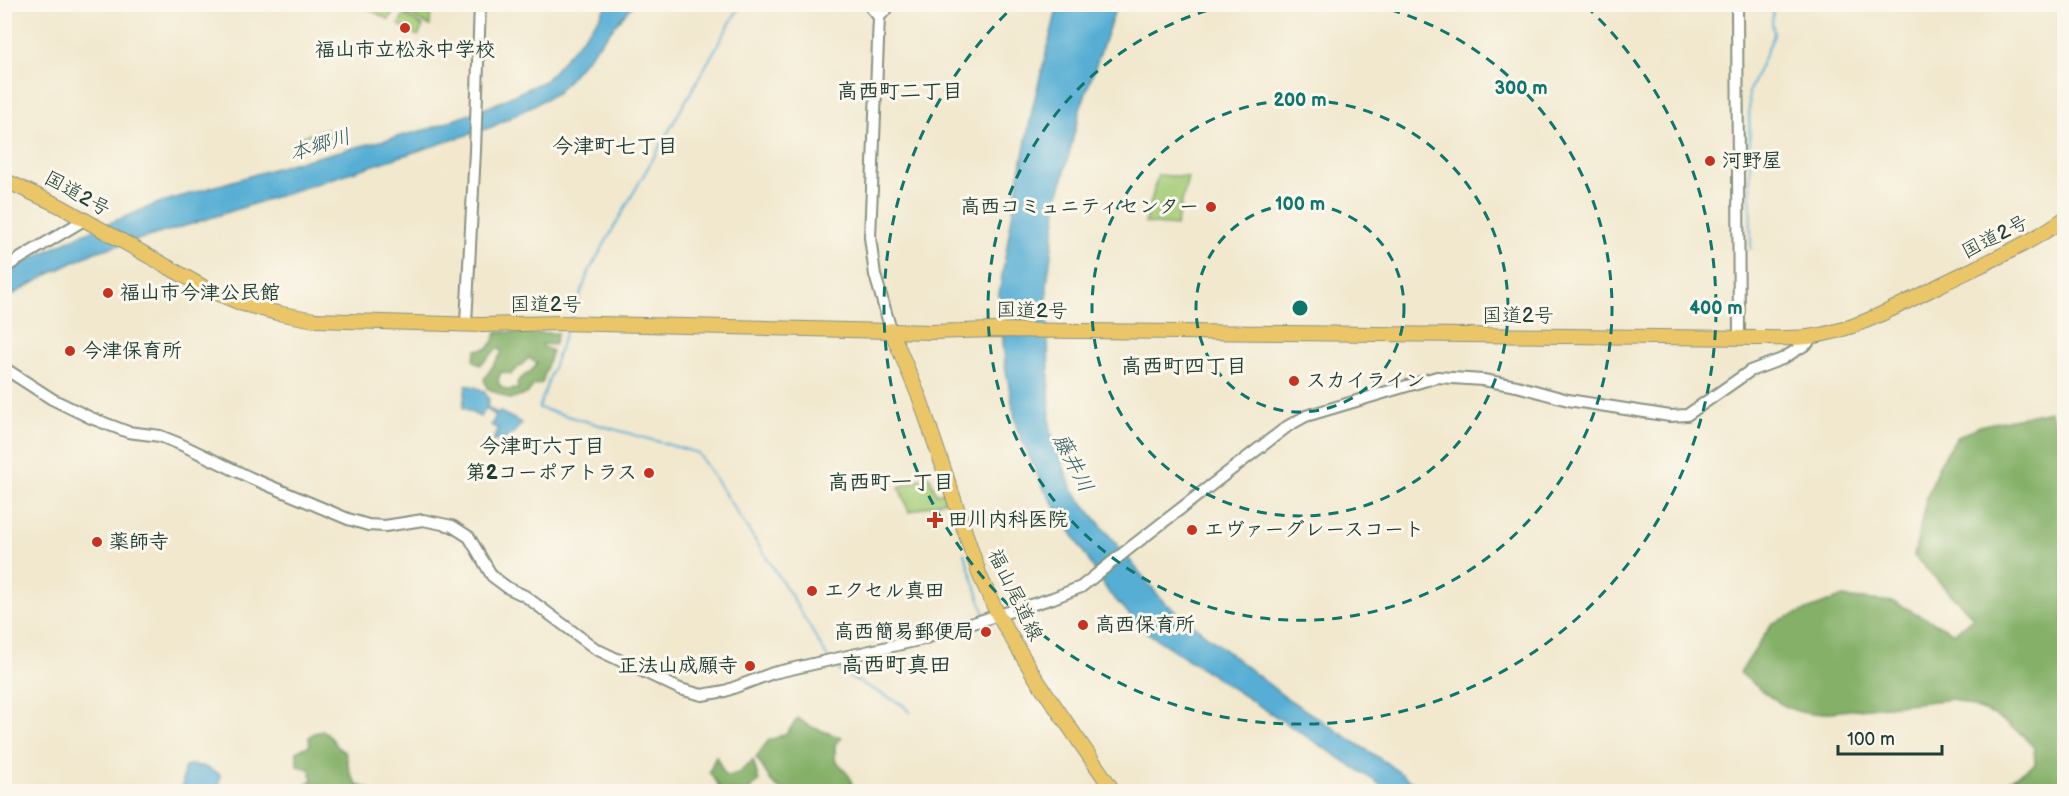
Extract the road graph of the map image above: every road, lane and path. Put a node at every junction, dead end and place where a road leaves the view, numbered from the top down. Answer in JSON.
{"nodes":[{"id":1,"x":480,"y":4,"type":"edge"},
{"id":2,"x":868,"y":4,"type":"edge"},
{"id":3,"x":891,"y":4,"type":"edge"},
{"id":4,"x":1737,"y":4,"type":"edge"},
{"id":5,"x":879,"y":17,"type":"junction"},
{"id":6,"x":4,"y":180,"type":"edge"},
{"id":7,"x":2064,"y":219,"type":"edge"},
{"id":8,"x":87,"y":222,"type":"junction"},
{"id":9,"x":4,"y":268,"type":"edge"},
{"id":10,"x":466,"y":323,"type":"junction"},
{"id":11,"x":891,"y":330,"type":"junction"},
{"id":12,"x":1808,"y":337,"type":"junction"},
{"id":13,"x":1739,"y":338,"type":"junction"},
{"id":14,"x":4,"y":368,"type":"edge"},
{"id":15,"x":998,"y":615,"type":"junction"},
{"id":16,"x":1114,"y":792,"type":"edge"}],
"edges":[{"from":1,"to":10,"type":"street"},
{"from":2,"to":5,"type":"street"},
{"from":3,"to":5,"type":"street"},
{"from":4,"to":13,"type":"street"},
{"from":5,"to":11,"type":"street"},
{"from":6,"to":8,"type":"main road","name":"国道2号"},
{"from":7,"to":12,"type":"main road","name":"国道2号"},
{"from":8,"to":9,"type":"street"},
{"from":8,"to":10,"type":"main road","name":"国道2号"},
{"from":10,"to":11,"type":"main road","name":"国道2号"},
{"from":11,"to":13,"type":"main road","name":"国道2号"},
{"from":11,"to":15,"type":"main road","name":"福山尾道線"},
{"from":12,"to":13,"type":"main road","name":"国道2号"},
{"from":12,"to":15,"type":"street"},
{"from":14,"to":15,"type":"street"},
{"from":15,"to":16,"type":"main road","name":"福山尾道線"}]}
